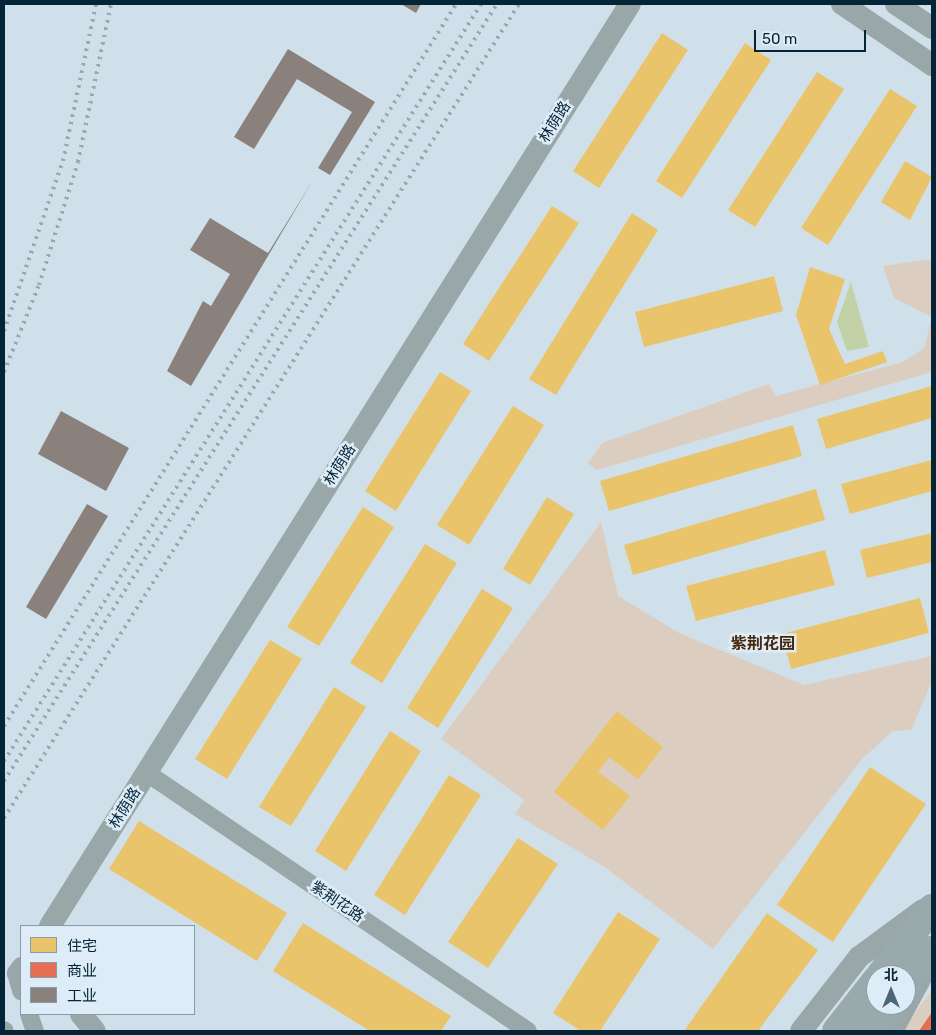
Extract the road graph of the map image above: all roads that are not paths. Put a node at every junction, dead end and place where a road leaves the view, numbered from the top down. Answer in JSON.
{"nodes":[{"id":1,"x":630,"y":4,"type":"edge"},
{"id":2,"x":842,"y":4,"type":"edge"},
{"id":3,"x":896,"y":4,"type":"edge"},
{"id":4,"x":932,"y":28,"type":"edge"},
{"id":5,"x":932,"y":66,"type":"edge"},
{"id":6,"x":147,"y":773,"type":"junction"},
{"id":7,"x":932,"y":904,"type":"edge"},
{"id":8,"x":932,"y":908,"type":"edge"},
{"id":9,"x":51,"y":925,"type":"edge"},
{"id":10,"x":932,"y":950,"type":"edge"},
{"id":11,"x":932,"y":958,"type":"edge"},
{"id":12,"x":888,"y":965,"type":"edge"},
{"id":13,"x":20,"y":967,"type":"edge"},
{"id":14,"x":916,"y":970,"type":"edge"},
{"id":15,"x":20,"y":987,"type":"edge"},
{"id":16,"x":866,"y":993,"type":"edge"},
{"id":17,"x":29,"y":1015,"type":"edge"},
{"id":18,"x":82,"y":1015,"type":"edge"},
{"id":19,"x":881,"y":1015,"type":"edge"},
{"id":20,"x":34,"y":1031,"type":"edge"},
{"id":21,"x":95,"y":1031,"type":"edge"},
{"id":22,"x":528,"y":1031,"type":"edge"},
{"id":23,"x":801,"y":1031,"type":"edge"},
{"id":24,"x":836,"y":1031,"type":"edge"},
{"id":25,"x":869,"y":1031,"type":"edge"},
{"id":26,"x":892,"y":1031,"type":"edge"}],
"edges":[{"from":1,"to":6,"type":"street","name":"林荫路"},
{"from":2,"to":5,"type":"street"},
{"from":3,"to":4,"type":"street"},
{"from":6,"to":9,"type":"street","name":"林荫路"},
{"from":6,"to":22,"type":"street","name":"紫荆花路"},
{"from":7,"to":23,"type":"street"},
{"from":8,"to":12,"type":"main road"},
{"from":10,"to":14,"type":"main road"},
{"from":11,"to":26,"type":"street"},
{"from":13,"to":15,"type":"street"},
{"from":16,"to":24,"type":"main road"},
{"from":17,"to":20,"type":"street"},
{"from":18,"to":21,"type":"street"},
{"from":19,"to":25,"type":"main road"}]}
